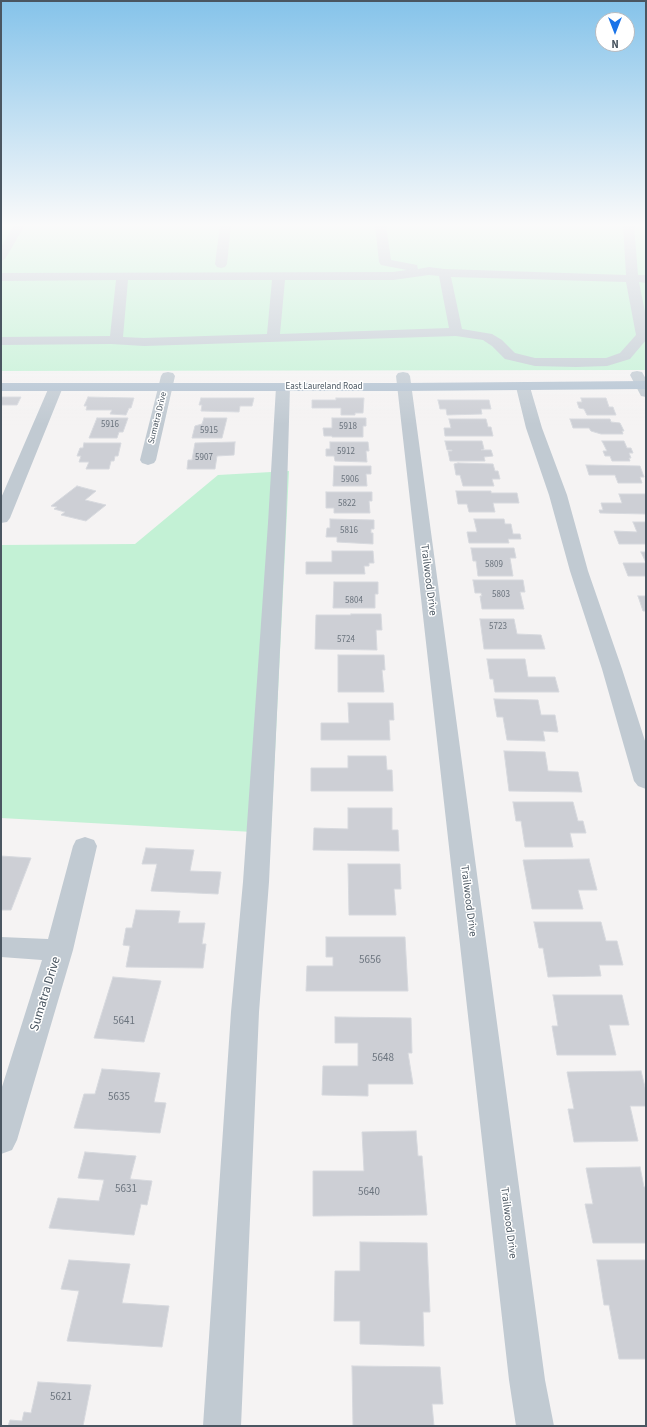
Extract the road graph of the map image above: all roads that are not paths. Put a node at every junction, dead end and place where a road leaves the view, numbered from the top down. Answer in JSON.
{"nodes":[{"id":1,"x":121,"y":292,"type":"edge"},
{"id":2,"x":277,"y":292,"type":"edge"},
{"id":3,"x":448,"y":292,"type":"edge"},
{"id":4,"x":634,"y":292,"type":"edge"},
{"id":5,"x":456,"y":332,"type":"junction"},
{"id":6,"x":273,"y":338,"type":"junction"},
{"id":7,"x":116,"y":340,"type":"junction"},
{"id":8,"x":1,"y":341,"type":"edge"},
{"id":9,"x":1,"y":376,"type":"edge"},
{"id":10,"x":167,"y":382,"type":"junction"},
{"id":11,"x":404,"y":382,"type":"junction"},
{"id":12,"x":644,"y":383,"type":"edge"},
{"id":13,"x":1,"y":387,"type":"edge"},
{"id":14,"x":56,"y":387,"type":"junction"},
{"id":15,"x":522,"y":387,"type":"junction"},
{"id":16,"x":283,"y":388,"type":"junction"},
{"id":17,"x":148,"y":460,"type":"dead end"},
{"id":18,"x":1,"y":518,"type":"edge"},
{"id":19,"x":646,"y":781,"type":"edge"},
{"id":20,"x":85,"y":846,"type":"dead end"},
{"id":21,"x":1,"y":947,"type":"edge"},
{"id":22,"x":59,"y":950,"type":"junction"},
{"id":23,"x":1,"y":1140,"type":"edge"},
{"id":24,"x":222,"y":1426,"type":"edge"},
{"id":25,"x":535,"y":1426,"type":"edge"}],
"edges":[{"from":1,"to":7,"type":"street"},
{"from":2,"to":6,"type":"street"},
{"from":3,"to":5,"type":"street"},
{"from":4,"to":5,"type":"street"},
{"from":5,"to":6,"type":"street"},
{"from":6,"to":7,"type":"street"},
{"from":7,"to":8,"type":"street"},
{"from":9,"to":10,"type":"main road","name":"East Laureland Road"},
{"from":10,"to":11,"type":"main road","name":"East Laureland Road"},
{"from":10,"to":14,"type":"main road","name":"East Laureland Road"},
{"from":10,"to":16,"type":"main road","name":"East Laureland Road"},
{"from":10,"to":17,"type":"street","name":"Sumatra Drive"},
{"from":11,"to":12,"type":"main road","name":"East Laureland Road"},
{"from":11,"to":15,"type":"main road","name":"East Laureland Road"},
{"from":11,"to":16,"type":"main road","name":"East Laureland Road"},
{"from":11,"to":25,"type":"street","name":"Trailwood Drive"},
{"from":12,"to":15,"type":"main road","name":"East Laureland Road"},
{"from":13,"to":14,"type":"main road","name":"East Laureland Road"},
{"from":14,"to":18,"type":"street"},
{"from":15,"to":19,"type":"street"},
{"from":16,"to":24,"type":"street"},
{"from":20,"to":22,"type":"street","name":"Sumatra Drive"},
{"from":21,"to":22,"type":"street"},
{"from":22,"to":23,"type":"street","name":"Sumatra Drive"}]}
